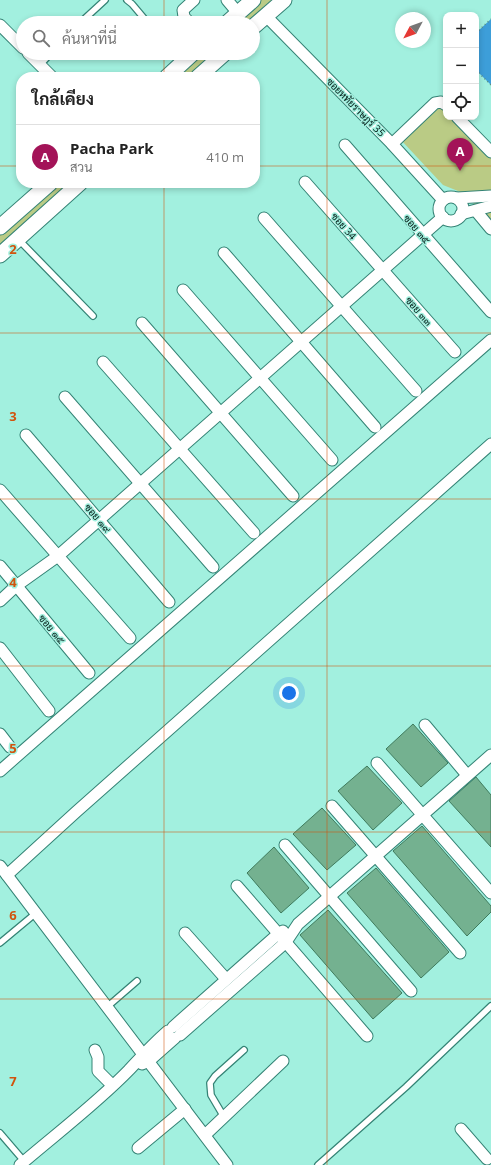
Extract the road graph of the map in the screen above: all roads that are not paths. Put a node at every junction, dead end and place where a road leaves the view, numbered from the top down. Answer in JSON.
{"nodes":[{"id":1,"x":105,"y":0,"type":"edge"},
{"id":2,"x":127,"y":0,"type":"edge"},
{"id":3,"x":194,"y":0,"type":"edge"},
{"id":4,"x":226,"y":0,"type":"edge"},
{"id":5,"x":284,"y":0,"type":"edge"},
{"id":6,"x":246,"y":4,"type":"edge"},
{"id":7,"x":88,"y":16,"type":"edge"},
{"id":8,"x":142,"y":16,"type":"edge"},
{"id":9,"x":184,"y":16,"type":"edge"},
{"id":10,"x":234,"y":16,"type":"edge"},
{"id":11,"x":266,"y":16,"type":"junction"},
{"id":12,"x":260,"y":22,"type":"edge"},
{"id":13,"x":0,"y":25,"type":"edge"},
{"id":14,"x":16,"y":41,"type":"edge"},
{"id":15,"x":35,"y":60,"type":"edge"},
{"id":16,"x":45,"y":60,"type":"edge"},
{"id":17,"x":181,"y":60,"type":"edge"},
{"id":18,"x":217,"y":60,"type":"edge"},
{"id":19,"x":40,"y":65,"type":"junction"},
{"id":20,"x":47,"y":72,"type":"edge"},
{"id":21,"x":171,"y":72,"type":"edge"},
{"id":22,"x":204,"y":72,"type":"edge"},
{"id":23,"x":443,"y":103,"type":"edge"},
{"id":24,"x":460,"y":120,"type":"edge"},
{"id":25,"x":392,"y":144,"type":"junction"},
{"id":26,"x":344,"y":145,"type":"dead end"},
{"id":27,"x":491,"y":152,"type":"edge"},
{"id":28,"x":305,"y":182,"type":"dead end"},
{"id":29,"x":44,"y":188,"type":"edge"},
{"id":30,"x":74,"y":188,"type":"edge"},
{"id":31,"x":491,"y":196,"type":"edge"},
{"id":32,"x":457,"y":198,"type":"junction"},
{"id":33,"x":443,"y":200,"type":"junction"},
{"id":34,"x":491,"y":206,"type":"edge"},
{"id":35,"x":476,"y":211,"type":"junction"},
{"id":36,"x":461,"y":214,"type":"junction"},
{"id":37,"x":443,"y":217,"type":"junction"},
{"id":38,"x":264,"y":218,"type":"dead end"},
{"id":39,"x":0,"y":228,"type":"edge"},
{"id":40,"x":491,"y":229,"type":"edge"},
{"id":41,"x":422,"y":235,"type":"junction"},
{"id":42,"x":18,"y":239,"type":"junction"},
{"id":43,"x":224,"y":253,"type":"dead end"},
{"id":44,"x":0,"y":255,"type":"edge"},
{"id":45,"x":383,"y":270,"type":"junction"},
{"id":46,"x":184,"y":290,"type":"dead end"},
{"id":47,"x":342,"y":306,"type":"junction"},
{"id":48,"x":491,"y":312,"type":"edge"},
{"id":49,"x":93,"y":316,"type":"dead end"},
{"id":50,"x":142,"y":324,"type":"dead end"},
{"id":51,"x":491,"y":340,"type":"edge"},
{"id":52,"x":302,"y":342,"type":"junction"},
{"id":53,"x":455,"y":352,"type":"dead end"},
{"id":54,"x":103,"y":362,"type":"dead end"},
{"id":55,"x":260,"y":377,"type":"junction"},
{"id":56,"x":416,"y":391,"type":"dead end"},
{"id":57,"x":65,"y":397,"type":"dead end"},
{"id":58,"x":221,"y":413,"type":"junction"},
{"id":59,"x":375,"y":427,"type":"dead end"},
{"id":60,"x":26,"y":435,"type":"dead end"},
{"id":61,"x":491,"y":444,"type":"edge"},
{"id":62,"x":180,"y":448,"type":"junction"},
{"id":63,"x":332,"y":460,"type":"dead end"},
{"id":64,"x":140,"y":484,"type":"junction"},
{"id":65,"x":0,"y":490,"type":"edge"},
{"id":66,"x":293,"y":496,"type":"dead end"},
{"id":67,"x":99,"y":520,"type":"junction"},
{"id":68,"x":254,"y":533,"type":"dead end"},
{"id":69,"x":58,"y":556,"type":"junction"},
{"id":70,"x":0,"y":566,"type":"edge"},
{"id":71,"x":213,"y":567,"type":"dead end"},
{"id":72,"x":16,"y":586,"type":"junction"},
{"id":73,"x":0,"y":601,"type":"edge"},
{"id":74,"x":169,"y":602,"type":"dead end"},
{"id":75,"x":130,"y":638,"type":"dead end"},
{"id":76,"x":0,"y":648,"type":"edge"},
{"id":77,"x":89,"y":673,"type":"dead end"},
{"id":78,"x":49,"y":711,"type":"dead end"},
{"id":79,"x":425,"y":725,"type":"dead end"},
{"id":80,"x":0,"y":734,"type":"edge"},
{"id":81,"x":10,"y":747,"type":"dead end"},
{"id":82,"x":491,"y":756,"type":"edge"},
{"id":83,"x":377,"y":763,"type":"dead end"},
{"id":84,"x":0,"y":771,"type":"edge"},
{"id":85,"x":467,"y":775,"type":"junction"},
{"id":86,"x":332,"y":806,"type":"dead end"},
{"id":87,"x":422,"y":814,"type":"junction"},
{"id":88,"x":285,"y":845,"type":"dead end"},
{"id":89,"x":376,"y":856,"type":"junction"},
{"id":90,"x":3,"y":871,"type":"edge"},
{"id":91,"x":237,"y":886,"type":"dead end"},
{"id":92,"x":491,"y":893,"type":"edge"},
{"id":93,"x":329,"y":896,"type":"junction"},
{"id":94,"x":36,"y":913,"type":"junction"},
{"id":95,"x":298,"y":924,"type":"junction"},
{"id":96,"x":185,"y":932,"type":"dead end"},
{"id":97,"x":278,"y":934,"type":"junction"},
{"id":98,"x":286,"y":942,"type":"junction"},
{"id":99,"x":0,"y":943,"type":"edge"},
{"id":100,"x":460,"y":953,"type":"dead end"},
{"id":101,"x":226,"y":979,"type":"junction"},
{"id":102,"x":137,"y":981,"type":"dead end"},
{"id":103,"x":411,"y":992,"type":"dead end"},
{"id":104,"x":491,"y":1006,"type":"edge"},
{"id":105,"x":107,"y":1007,"type":"junction"},
{"id":106,"x":174,"y":1033,"type":"junction"},
{"id":107,"x":367,"y":1036,"type":"dead end"},
{"id":108,"x":95,"y":1050,"type":"dead end"},
{"id":109,"x":244,"y":1050,"type":"dead end"},
{"id":110,"x":146,"y":1057,"type":"junction"},
{"id":111,"x":283,"y":1061,"type":"dead end"},
{"id":112,"x":112,"y":1085,"type":"junction"},
{"id":113,"x":185,"y":1109,"type":"junction"},
{"id":114,"x":224,"y":1118,"type":"junction"},
{"id":115,"x":461,"y":1129,"type":"dead end"},
{"id":116,"x":0,"y":1133,"type":"edge"},
{"id":117,"x":205,"y":1135,"type":"junction"},
{"id":118,"x":138,"y":1148,"type":"dead end"},
{"id":119,"x":486,"y":1160,"type":"edge"},
{"id":120,"x":22,"y":1163,"type":"edge"},
{"id":121,"x":227,"y":1165,"type":"edge"},
{"id":122,"x":318,"y":1165,"type":"edge"}],
"edges":[{"from":1,"to":7,"type":"lane"},
{"from":2,"to":8,"type":"lane"},
{"from":3,"to":9,"type":"street"},
{"from":4,"to":6,"type":"street"},
{"from":5,"to":11,"type":"main road"},
{"from":6,"to":10,"type":"main road"},
{"from":11,"to":12,"type":"main road"},
{"from":11,"to":25,"type":"street","name":"ซอยหทัยราษฎร์ 35"},
{"from":13,"to":14,"type":"street"},
{"from":15,"to":19,"type":"street"},
{"from":16,"to":19,"type":"lane"},
{"from":17,"to":21,"type":"main road"},
{"from":18,"to":22,"type":"main road"},
{"from":19,"to":20,"type":"street"},
{"from":23,"to":25,"type":"street"},
{"from":24,"to":27,"type":"street"},
{"from":25,"to":33,"type":"street","name":"ซอยหทัยราษฎร์ 35"},
{"from":26,"to":41,"type":"street","name":"ซอย ๓๕"},
{"from":28,"to":45,"type":"street","name":"ซอย 34"},
{"from":29,"to":39,"type":"main road"},
{"from":30,"to":42,"type":"main road"},
{"from":31,"to":32,"type":"street"},
{"from":32,"to":33,"type":"street"},
{"from":32,"to":36,"type":"street"},
{"from":33,"to":37,"type":"street"},
{"from":34,"to":35,"type":"street"},
{"from":35,"to":36,"type":"street"},
{"from":35,"to":40,"type":"street"},
{"from":36,"to":37,"type":"street"},
{"from":37,"to":41,"type":"street"},
{"from":38,"to":47,"type":"street"},
{"from":41,"to":45,"type":"street"},
{"from":41,"to":48,"type":"street","name":"ซอย ๓๕"},
{"from":42,"to":44,"type":"main road"},
{"from":42,"to":49,"type":"lane"},
{"from":43,"to":52,"type":"street"},
{"from":45,"to":47,"type":"street"},
{"from":45,"to":53,"type":"street","name":"ซอย ๓๓"},
{"from":46,"to":55,"type":"street"},
{"from":47,"to":52,"type":"street"},
{"from":47,"to":56,"type":"street"},
{"from":50,"to":58,"type":"street"},
{"from":51,"to":84,"type":"street"},
{"from":52,"to":55,"type":"street"},
{"from":52,"to":59,"type":"street"},
{"from":54,"to":62,"type":"street"},
{"from":55,"to":58,"type":"street"},
{"from":55,"to":63,"type":"street"},
{"from":57,"to":64,"type":"street"},
{"from":58,"to":62,"type":"street"},
{"from":58,"to":66,"type":"street"},
{"from":60,"to":67,"type":"street","name":"ซอย ๑๙"},
{"from":61,"to":90,"type":"street"},
{"from":62,"to":64,"type":"street"},
{"from":62,"to":68,"type":"street"},
{"from":64,"to":67,"type":"street"},
{"from":64,"to":71,"type":"street"},
{"from":65,"to":69,"type":"street"},
{"from":67,"to":69,"type":"street"},
{"from":67,"to":74,"type":"street","name":"ซอย ๑๙"},
{"from":69,"to":72,"type":"street"},
{"from":69,"to":75,"type":"street"},
{"from":70,"to":72,"type":"street","name":"ซอย ๑๕"},
{"from":72,"to":73,"type":"street"},
{"from":72,"to":77,"type":"street","name":"ซอย ๑๕"},
{"from":76,"to":78,"type":"street"},
{"from":79,"to":85,"type":"street"},
{"from":80,"to":81,"type":"street"},
{"from":82,"to":85,"type":"street"},
{"from":83,"to":87,"type":"street"},
{"from":85,"to":87,"type":"street"},
{"from":86,"to":89,"type":"street"},
{"from":87,"to":89,"type":"street"},
{"from":87,"to":92,"type":"street"},
{"from":88,"to":93,"type":"street"},
{"from":89,"to":93,"type":"street"},
{"from":89,"to":100,"type":"street"},
{"from":90,"to":94,"type":"street"},
{"from":91,"to":97,"type":"street"},
{"from":93,"to":95,"type":"street"},
{"from":93,"to":103,"type":"street"},
{"from":94,"to":99,"type":"lane"},
{"from":94,"to":105,"type":"street"},
{"from":95,"to":97,"type":"street"},
{"from":95,"to":98,"type":"street"},
{"from":96,"to":101,"type":"street"},
{"from":97,"to":98,"type":"street"},
{"from":97,"to":101,"type":"street"},
{"from":98,"to":106,"type":"street"},
{"from":98,"to":107,"type":"street"},
{"from":101,"to":106,"type":"street"},
{"from":102,"to":105,"type":"lane"},
{"from":104,"to":122,"type":"lane"},
{"from":105,"to":110,"type":"street"},
{"from":106,"to":110,"type":"street"},
{"from":108,"to":112,"type":"street"},
{"from":109,"to":114,"type":"lane"},
{"from":110,"to":112,"type":"street"},
{"from":110,"to":113,"type":"street"},
{"from":111,"to":114,"type":"street"},
{"from":112,"to":120,"type":"street"},
{"from":113,"to":117,"type":"street"},
{"from":113,"to":118,"type":"street"},
{"from":114,"to":117,"type":"street"},
{"from":115,"to":119,"type":"street"},
{"from":116,"to":120,"type":"lane"},
{"from":117,"to":121,"type":"street"}]}
